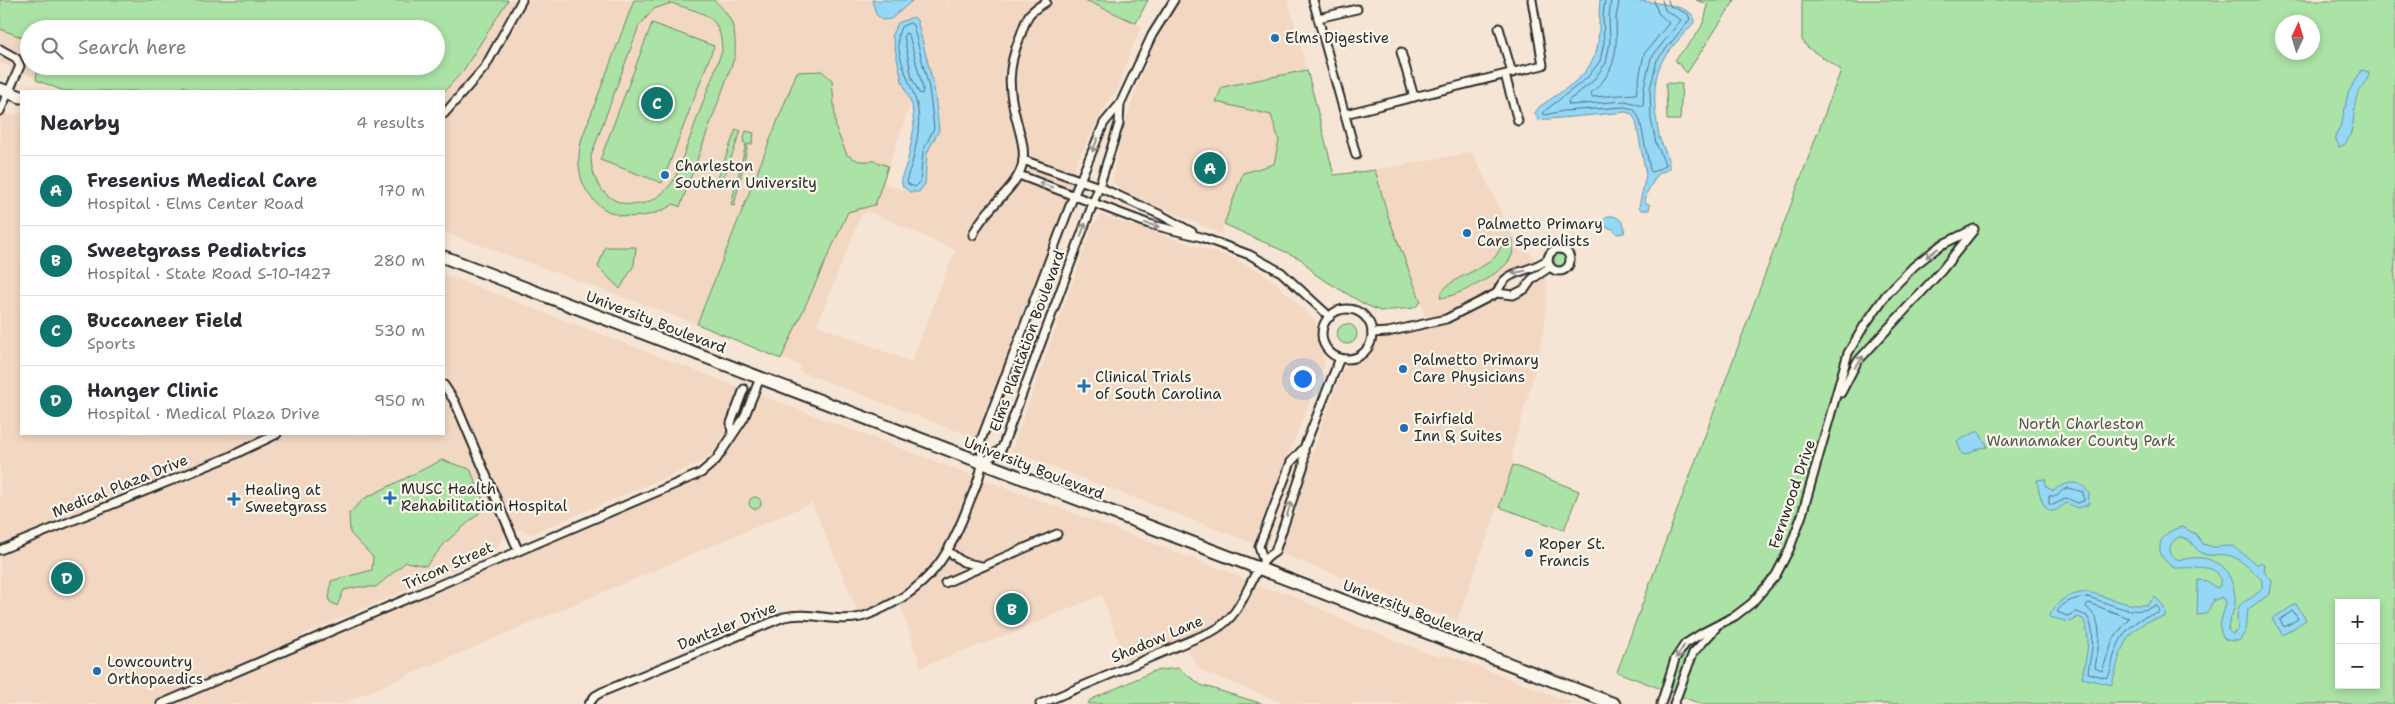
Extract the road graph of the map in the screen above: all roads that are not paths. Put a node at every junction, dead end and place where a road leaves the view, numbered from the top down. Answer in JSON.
{"nodes":[{"id":1,"x":522,"y":0,"type":"edge"},
{"id":2,"x":1174,"y":0,"type":"edge"},
{"id":3,"x":1314,"y":0,"type":"edge"},
{"id":4,"x":1532,"y":0,"type":"edge"},
{"id":5,"x":1046,"y":2,"type":"dead end"},
{"id":6,"x":1357,"y":9,"type":"dead end"},
{"id":7,"x":1318,"y":18,"type":"junction"},
{"id":8,"x":1499,"y":28,"type":"dead end"},
{"id":9,"x":0,"y":49,"type":"edge"},
{"id":10,"x":1401,"y":52,"type":"dead end"},
{"id":11,"x":1512,"y":73,"type":"junction"},
{"id":12,"x":1505,"y":75,"type":"junction"},
{"id":13,"x":4,"y":91,"type":"edge"},
{"id":14,"x":20,"y":97,"type":"edge"},
{"id":15,"x":1414,"y":97,"type":"junction"},
{"id":16,"x":1120,"y":104,"type":"junction"},
{"id":17,"x":0,"y":111,"type":"edge"},
{"id":18,"x":445,"y":113,"type":"edge"},
{"id":19,"x":1345,"y":114,"type":"junction"},
{"id":20,"x":1518,"y":121,"type":"dead end"},
{"id":21,"x":1356,"y":155,"type":"dead end"},
{"id":22,"x":1024,"y":160,"type":"junction"},
{"id":23,"x":1019,"y":175,"type":"junction"},
{"id":24,"x":1079,"y":182,"type":"junction"},
{"id":25,"x":1099,"y":187,"type":"junction"},
{"id":26,"x":1074,"y":195,"type":"junction"},
{"id":27,"x":1092,"y":204,"type":"junction"},
{"id":28,"x":974,"y":235,"type":"dead end"},
{"id":29,"x":1201,"y":237,"type":"junction"},
{"id":30,"x":445,"y":258,"type":"edge"},
{"id":31,"x":1497,"y":293,"type":"junction"},
{"id":32,"x":1330,"y":317,"type":"junction"},
{"id":33,"x":1372,"y":333,"type":"junction"},
{"id":34,"x":1340,"y":358,"type":"junction"},
{"id":35,"x":760,"y":378,"type":"junction"},
{"id":36,"x":445,"y":387,"type":"edge"},
{"id":37,"x":744,"y":389,"type":"dead end"},
{"id":38,"x":1835,"y":404,"type":"junction"},
{"id":39,"x":275,"y":435,"type":"edge"},
{"id":40,"x":732,"y":435,"type":"junction"},
{"id":41,"x":1304,"y":448,"type":"junction"},
{"id":42,"x":982,"y":464,"type":"junction"},
{"id":43,"x":1057,"y":534,"type":"dead end"},
{"id":44,"x":0,"y":550,"type":"edge"},
{"id":45,"x":518,"y":550,"type":"junction"},
{"id":46,"x":948,"y":552,"type":"junction"},
{"id":47,"x":1261,"y":564,"type":"junction"},
{"id":48,"x":984,"y":566,"type":"junction"},
{"id":49,"x":945,"y":582,"type":"dead end"},
{"id":50,"x":1719,"y":626,"type":"junction"},
{"id":51,"x":161,"y":704,"type":"edge"},
{"id":52,"x":589,"y":704,"type":"edge"},
{"id":53,"x":1040,"y":704,"type":"edge"},
{"id":54,"x":1614,"y":704,"type":"edge"},
{"id":55,"x":1662,"y":704,"type":"edge"},
{"id":56,"x":1674,"y":704,"type":"edge"}],
"edges":[{"from":1,"to":18,"type":"street"},
{"from":2,"to":16,"type":"street","name":"Elms Plantation Boulevard"},
{"from":3,"to":7,"type":"street"},
{"from":4,"to":11,"type":"street"},
{"from":5,"to":22,"type":"street"},
{"from":6,"to":7,"type":"street"},
{"from":7,"to":19,"type":"street"},
{"from":8,"to":11,"type":"street"},
{"from":9,"to":13,"type":"street"},
{"from":10,"to":15,"type":"street"},
{"from":11,"to":12,"type":"street"},
{"from":12,"to":15,"type":"street"},
{"from":12,"to":20,"type":"street"},
{"from":13,"to":14,"type":"main road"},
{"from":13,"to":17,"type":"street"},
{"from":15,"to":19,"type":"street"},
{"from":16,"to":24,"type":"street","name":"Elms Plantation Boulevard","one_way":true},
{"from":16,"to":25,"type":"street","name":"Elms Plantation Boulevard"},
{"from":19,"to":21,"type":"street"},
{"from":22,"to":23,"type":"street"},
{"from":22,"to":24,"type":"street"},
{"from":26,"to":23,"type":"street","one_way":true},
{"from":23,"to":28,"type":"street"},
{"from":24,"to":25,"type":"street"},
{"from":24,"to":26,"type":"street","name":"Elms Plantation Boulevard"},
{"from":25,"to":27,"type":"street","name":"Elms Plantation Boulevard"},
{"from":25,"to":29,"type":"street"},
{"from":26,"to":27,"type":"street"},
{"from":26,"to":42,"type":"street","name":"Elms Plantation Boulevard"},
{"from":27,"to":29,"type":"street","one_way":true},
{"from":42,"to":27,"type":"street","name":"Elms Plantation Boulevard","one_way":true},
{"from":29,"to":32,"type":"street"},
{"from":30,"to":35,"type":"main road","name":"University Boulevard"},
{"from":31,"to":31,"type":"street","one_way":true},
{"from":31,"to":33,"type":"street"},
{"from":32,"to":33,"type":"street"},
{"from":32,"to":34,"type":"street"},
{"from":33,"to":34,"type":"street"},
{"from":34,"to":41,"type":"street"},
{"from":35,"to":40,"type":"street","name":"Tricom Street"},
{"from":35,"to":42,"type":"main road","name":"University Boulevard"},
{"from":36,"to":45,"type":"street"},
{"from":37,"to":40,"type":"street","name":"Tricom Street"},
{"from":38,"to":38,"type":"street","one_way":true},
{"from":38,"to":50,"type":"street","name":"Fernwood Drive"},
{"from":39,"to":44,"type":"street","name":"Medical Plaza Drive"},
{"from":40,"to":45,"type":"street","name":"Tricom Street"},
{"from":41,"to":47,"type":"street"},
{"from":47,"to":41,"type":"street","one_way":true},
{"from":42,"to":46,"type":"street","name":"Dantzler Drive"},
{"from":42,"to":47,"type":"main road","name":"University Boulevard"},
{"from":43,"to":48,"type":"street"},
{"from":45,"to":51,"type":"street","name":"Tricom Street"},
{"from":46,"to":48,"type":"street"},
{"from":46,"to":52,"type":"street","name":"Dantzler Drive"},
{"from":47,"to":53,"type":"street","name":"Shadow Lane"},
{"from":47,"to":54,"type":"main road","name":"University Boulevard"},
{"from":48,"to":49,"type":"street"},
{"from":50,"to":55,"type":"street","name":"Fernwood Drive","one_way":true},
{"from":50,"to":56,"type":"street","name":"Fernwood Drive"}]}
